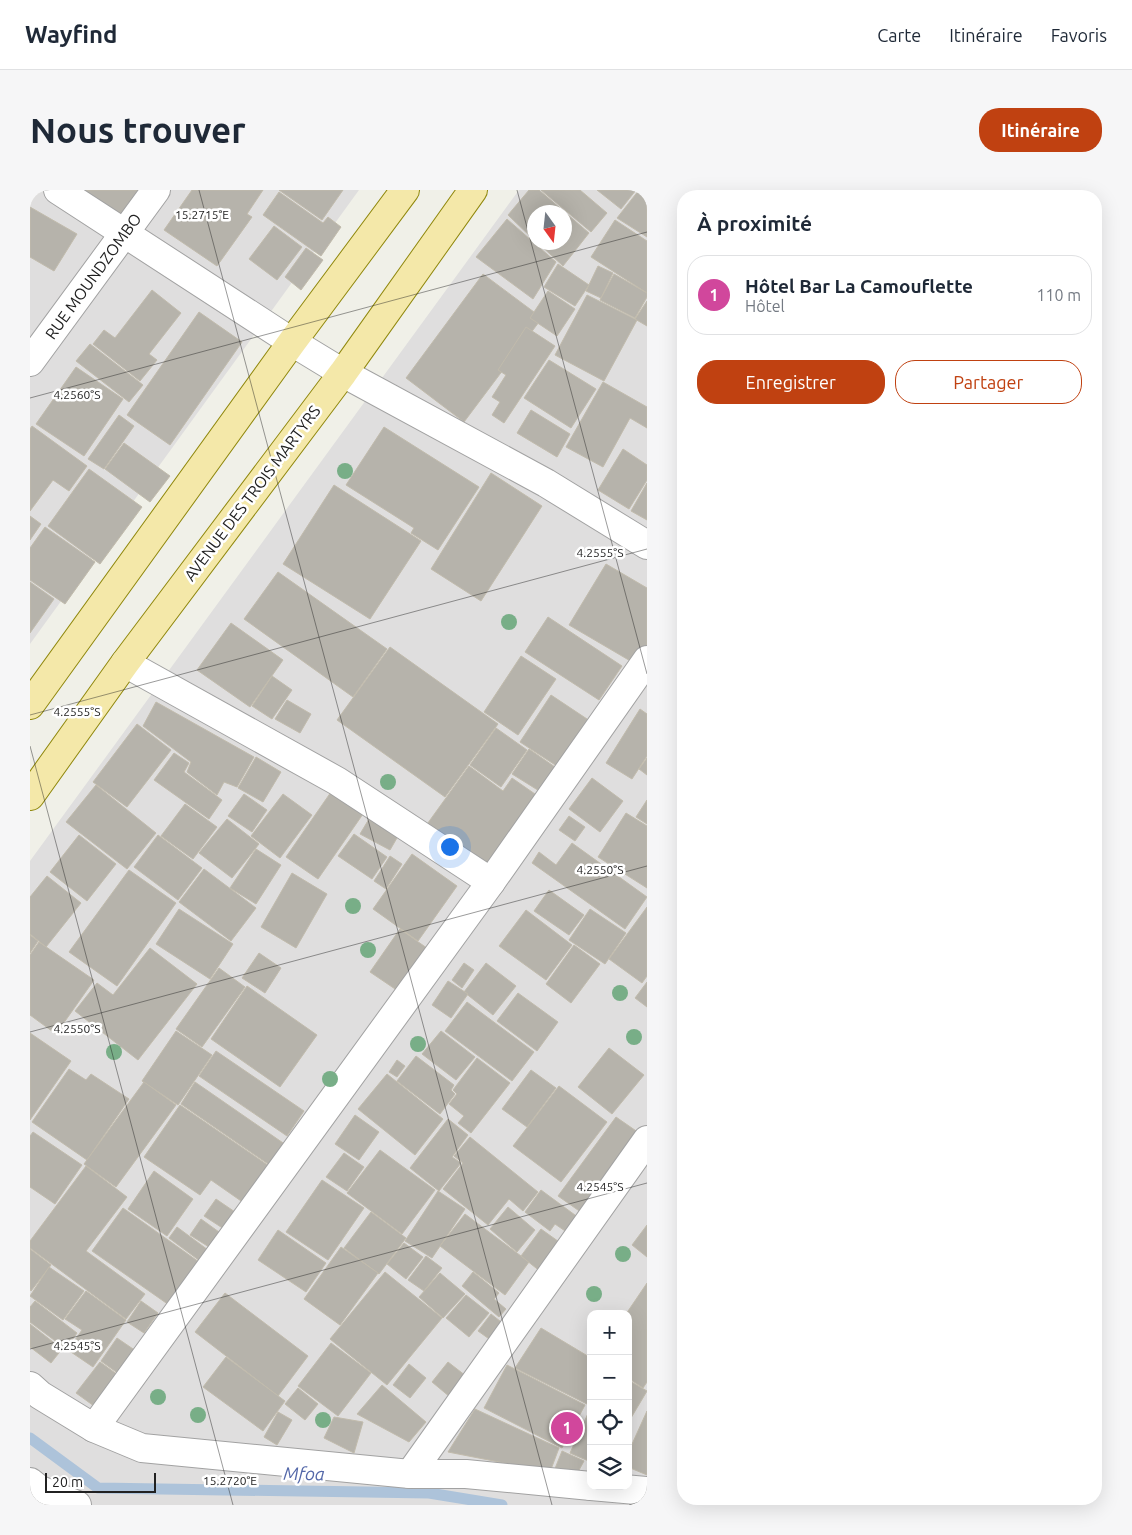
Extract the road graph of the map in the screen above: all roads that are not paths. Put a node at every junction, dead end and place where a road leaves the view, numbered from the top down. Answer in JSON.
{"nodes":[{"id":1,"x":58,"y":190,"type":"edge"},
{"id":2,"x":156,"y":190,"type":"edge"},
{"id":3,"x":405,"y":190,"type":"edge"},
{"id":4,"x":473,"y":190,"type":"edge"},
{"id":5,"x":124,"y":232,"type":"junction"},
{"id":6,"x":292,"y":342,"type":"junction"},
{"id":7,"x":30,"y":362,"type":"edge"},
{"id":8,"x":343,"y":373,"type":"junction"},
{"id":9,"x":647,"y":545,"type":"edge"},
{"id":10,"x":647,"y":660,"type":"edge"},
{"id":11,"x":125,"y":663,"type":"junction"},
{"id":12,"x":30,"y":705,"type":"edge"},
{"id":13,"x":30,"y":796,"type":"edge"},
{"id":14,"x":491,"y":882,"type":"junction"},
{"id":15,"x":647,"y":1140,"type":"edge"},
{"id":16,"x":30,"y":1386,"type":"edge"},
{"id":17,"x":94,"y":1428,"type":"junction"},
{"id":18,"x":410,"y":1474,"type":"junction"},
{"id":19,"x":587,"y":1486,"type":"edge"},
{"id":20,"x":632,"y":1490,"type":"edge"},
{"id":21,"x":647,"y":1491,"type":"edge"},
{"id":22,"x":34,"y":1492,"type":"edge"},
{"id":23,"x":78,"y":1505,"type":"edge"}],
"edges":[{"from":1,"to":5,"type":"street"},
{"from":2,"to":5,"type":"street","name":"RUE MOUNDZOMBO"},
{"from":3,"to":6,"type":"main road"},
{"from":4,"to":8,"type":"main road","name":"AVENUE DES TROIS MARTYRS"},
{"from":5,"to":6,"type":"street"},
{"from":5,"to":7,"type":"street","name":"RUE MOUNDZOMBO"},
{"from":6,"to":8,"type":"street"},
{"from":6,"to":12,"type":"main road"},
{"from":8,"to":9,"type":"street"},
{"from":8,"to":11,"type":"main road","name":"AVENUE DES TROIS MARTYRS"},
{"from":10,"to":14,"type":"street"},
{"from":11,"to":13,"type":"main road","name":"AVENUE DES TROIS MARTYRS"},
{"from":11,"to":14,"type":"street"},
{"from":14,"to":17,"type":"street"},
{"from":15,"to":18,"type":"street"},
{"from":16,"to":17,"type":"street"},
{"from":17,"to":18,"type":"street"},
{"from":18,"to":19,"type":"street"},
{"from":20,"to":21,"type":"street"},
{"from":22,"to":23,"type":"street"}]}
